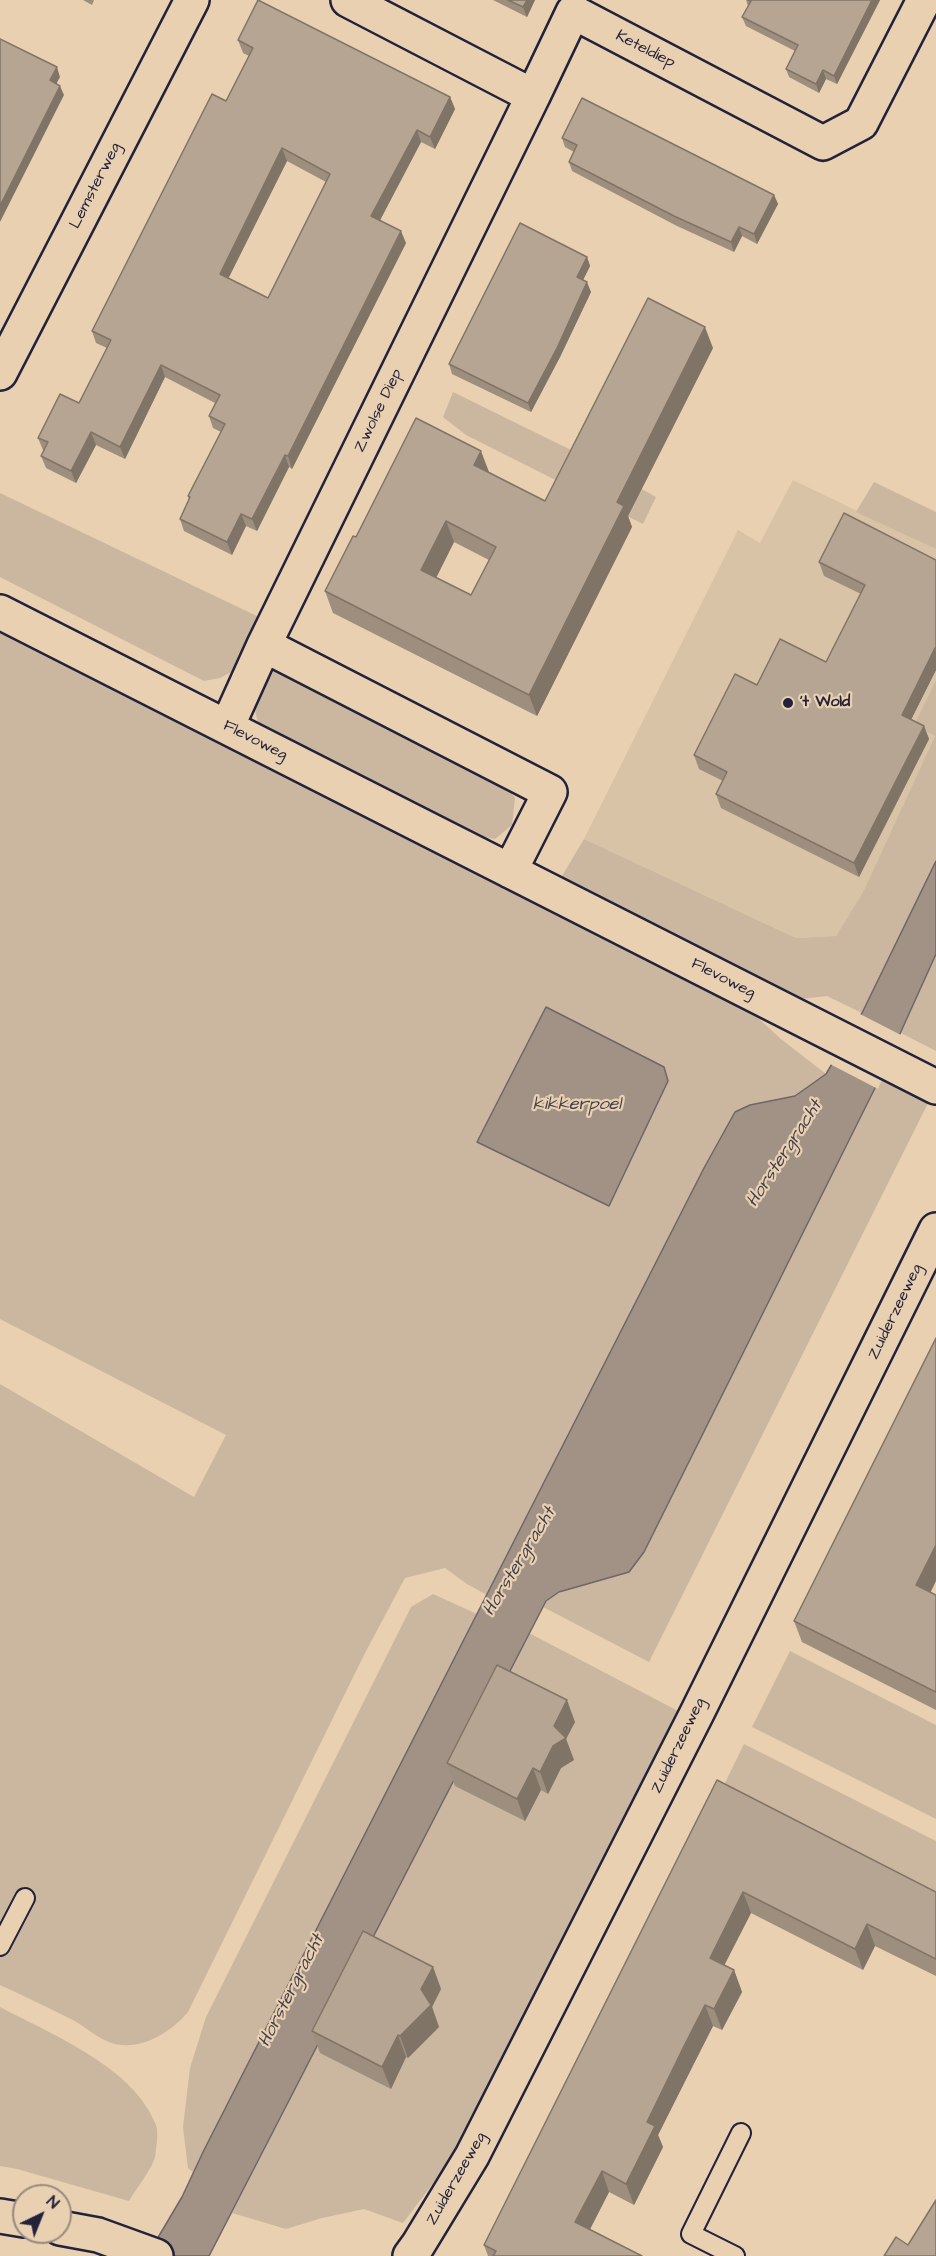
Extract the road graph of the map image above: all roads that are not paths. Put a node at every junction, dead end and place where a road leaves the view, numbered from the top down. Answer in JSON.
{"nodes":[{"id":1,"x":192,"y":0,"type":"edge"},
{"id":2,"x":348,"y":0,"type":"edge"},
{"id":3,"x":924,"y":0,"type":"edge"},
{"id":4,"x":576,"y":6,"type":"edge"},
{"id":5,"x":533,"y":96,"type":"junction"},
{"id":6,"x":0,"y":373,"type":"edge"},
{"id":7,"x":0,"y":612,"type":"edge"},
{"id":8,"x":264,"y":645,"type":"junction"},
{"id":9,"x":227,"y":727,"type":"junction"},
{"id":10,"x":510,"y":871,"type":"junction"},
{"id":11,"x":936,"y":1087,"type":"edge"},
{"id":12,"x":936,"y":1230,"type":"edge"},
{"id":13,"x":25,"y":1898,"type":"dead end"},
{"id":14,"x":0,"y":1946,"type":"edge"},
{"id":15,"x":741,"y":2133,"type":"dead end"},
{"id":16,"x":72,"y":2230,"type":"edge"},
{"id":17,"x":156,"y":2256,"type":"edge"},
{"id":18,"x":410,"y":2256,"type":"edge"},
{"id":19,"x":735,"y":2256,"type":"edge"}],
"edges":[{"from":1,"to":6,"type":"street","name":"Lemsterweg"},
{"from":2,"to":5,"type":"street"},
{"from":3,"to":4,"type":"street","name":"Keteldiep"},
{"from":4,"to":5,"type":"street","name":"Keteldiep"},
{"from":5,"to":8,"type":"street","name":"Zwolse Diep"},
{"from":7,"to":9,"type":"street","name":"Flevoweg"},
{"from":8,"to":9,"type":"street","name":"Zwolse Diep"},
{"from":8,"to":10,"type":"street"},
{"from":9,"to":10,"type":"street","name":"Flevoweg"},
{"from":10,"to":11,"type":"street","name":"Flevoweg"},
{"from":12,"to":18,"type":"street","name":"Zuiderzeeweg"},
{"from":13,"to":14,"type":"lane"},
{"from":15,"to":19,"type":"lane"},
{"from":16,"to":17,"type":"street"}]}
